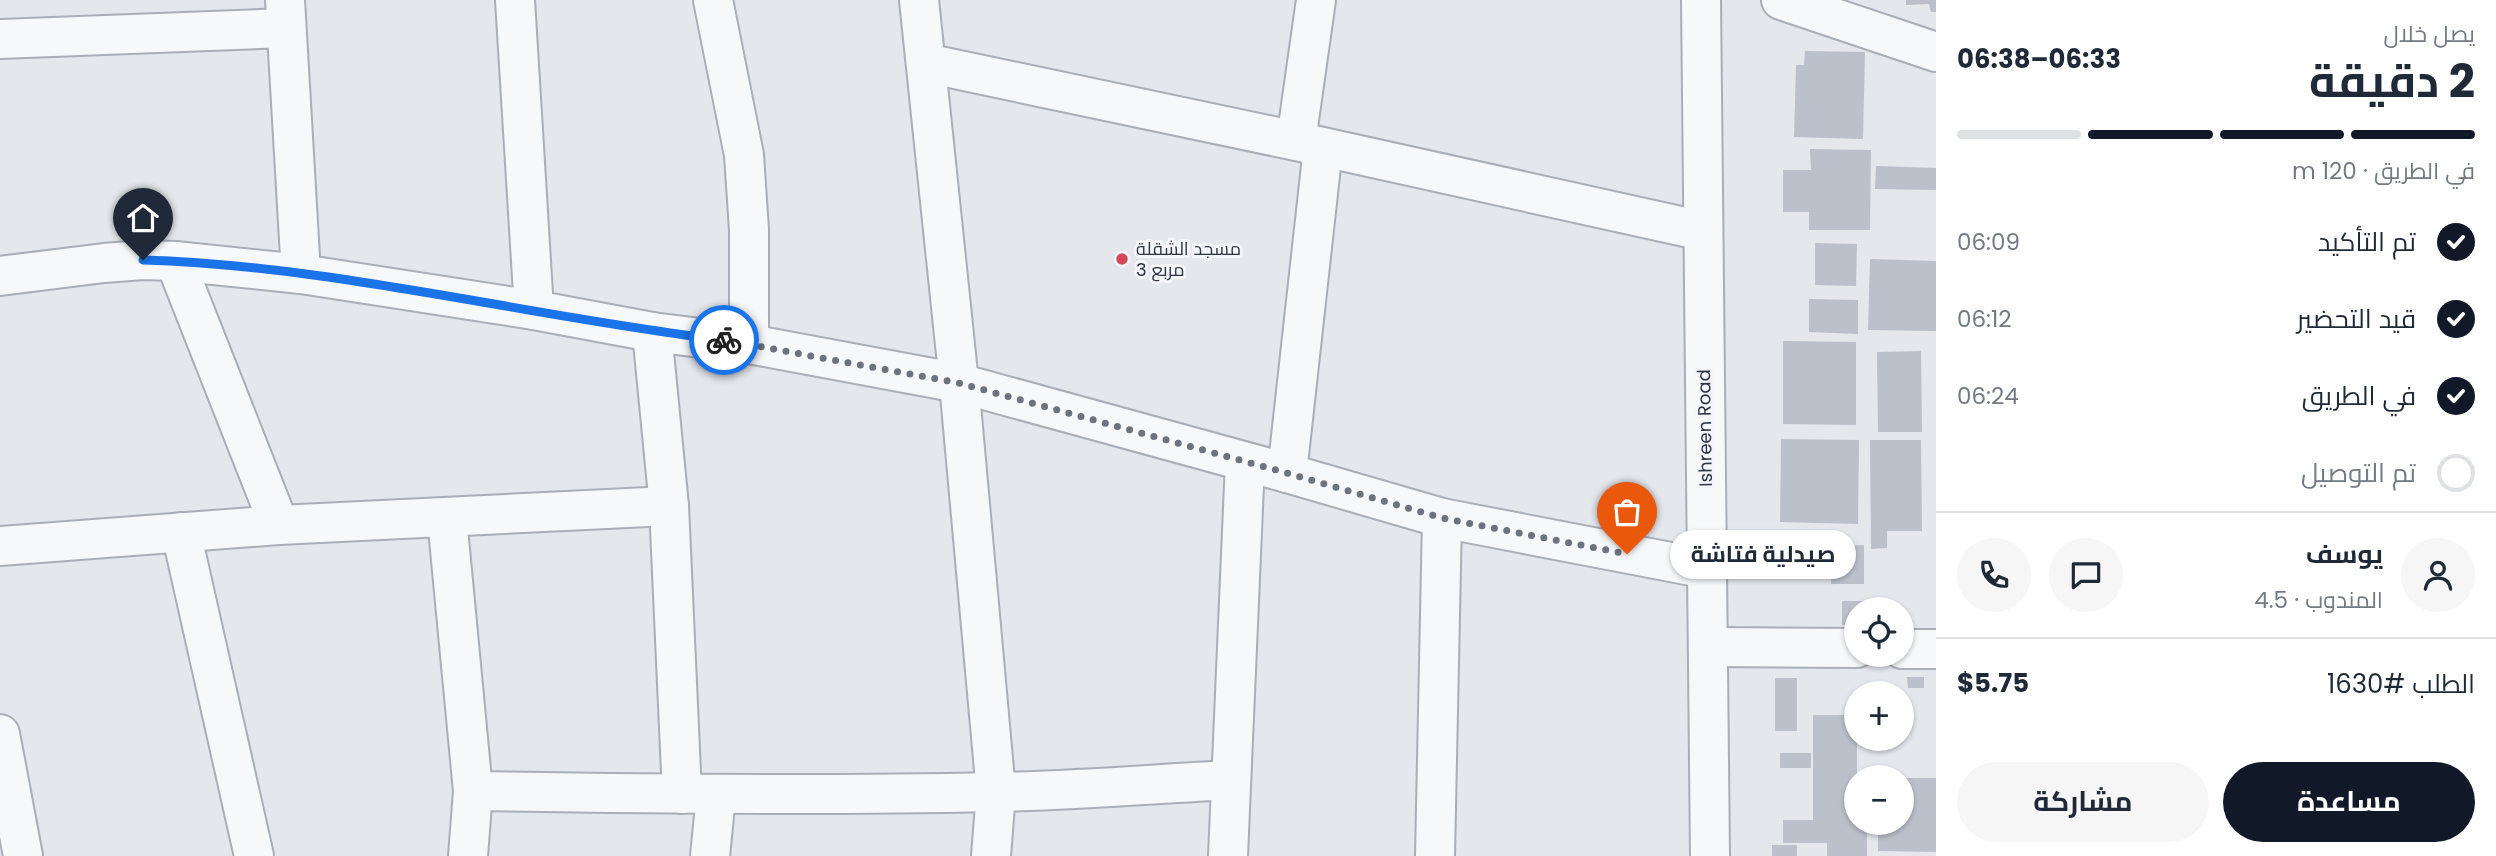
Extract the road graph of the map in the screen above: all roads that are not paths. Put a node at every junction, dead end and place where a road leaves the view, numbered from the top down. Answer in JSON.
{"nodes":[{"id":1,"x":515,"y":0,"type":"edge"},
{"id":2,"x":713,"y":0,"type":"edge"},
{"id":3,"x":919,"y":0,"type":"edge"},
{"id":4,"x":1316,"y":0,"type":"edge"},
{"id":5,"x":1701,"y":0,"type":"edge"},
{"id":6,"x":1781,"y":0,"type":"edge"},
{"id":7,"x":285,"y":14,"type":"edge"},
{"id":8,"x":0,"y":39,"type":"edge"},
{"id":9,"x":1936,"y":52,"type":"edge"},
{"id":10,"x":926,"y":63,"type":"junction"},
{"id":11,"x":1310,"y":145,"type":"junction"},
{"id":12,"x":1703,"y":231,"type":"junction"},
{"id":13,"x":175,"y":261,"type":"junction"},
{"id":14,"x":301,"y":274,"type":"junction"},
{"id":15,"x":0,"y":276,"type":"edge"},
{"id":16,"x":534,"y":310,"type":"junction"},
{"id":17,"x":652,"y":332,"type":"junction"},
{"id":18,"x":749,"y":344,"type":"junction"},
{"id":19,"x":959,"y":383,"type":"junction"},
{"id":20,"x":1245,"y":462,"type":"junction"},
{"id":21,"x":1287,"y":473,"type":"junction"},
{"id":22,"x":669,"y":506,"type":"junction"},
{"id":23,"x":447,"y":518,"type":"junction"},
{"id":24,"x":1442,"y":518,"type":"junction"},
{"id":25,"x":279,"y":525,"type":"junction"},
{"id":26,"x":181,"y":532,"type":"junction"},
{"id":27,"x":0,"y":547,"type":"edge"},
{"id":28,"x":1707,"y":569,"type":"junction"},
{"id":29,"x":1708,"y":647,"type":"junction"},
{"id":30,"x":1844,"y":648,"type":"edge"},
{"id":31,"x":1914,"y":649,"type":"edge"},
{"id":32,"x":1936,"y":649,"type":"edge"},
{"id":33,"x":0,"y":734,"type":"edge"},
{"id":34,"x":1231,"y":780,"type":"junction"},
{"id":35,"x":473,"y":792,"type":"junction"},
{"id":36,"x":996,"y":792,"type":"junction"},
{"id":37,"x":699,"y":795,"type":"junction"},
{"id":38,"x":23,"y":856,"type":"edge"},
{"id":39,"x":254,"y":856,"type":"edge"},
{"id":40,"x":468,"y":856,"type":"edge"},
{"id":41,"x":710,"y":856,"type":"edge"},
{"id":42,"x":991,"y":856,"type":"edge"},
{"id":43,"x":1228,"y":856,"type":"edge"},
{"id":44,"x":1435,"y":856,"type":"edge"},
{"id":45,"x":1710,"y":856,"type":"edge"}],
"edges":[{"from":1,"to":16,"type":"street"},
{"from":2,"to":18,"type":"street"},
{"from":3,"to":10,"type":"street"},
{"from":4,"to":11,"type":"street"},
{"from":5,"to":12,"type":"street","name":"Ishreen Road"},
{"from":6,"to":9,"type":"street"},
{"from":7,"to":8,"type":"street"},
{"from":7,"to":14,"type":"street"},
{"from":10,"to":11,"type":"street"},
{"from":10,"to":19,"type":"street"},
{"from":11,"to":12,"type":"street"},
{"from":11,"to":21,"type":"street"},
{"from":12,"to":28,"type":"street","name":"Ishreen Road"},
{"from":13,"to":14,"type":"street"},
{"from":13,"to":15,"type":"street"},
{"from":13,"to":25,"type":"street"},
{"from":14,"to":16,"type":"street"},
{"from":16,"to":17,"type":"street"},
{"from":17,"to":18,"type":"street"},
{"from":17,"to":22,"type":"street"},
{"from":18,"to":19,"type":"street"},
{"from":19,"to":20,"type":"street"},
{"from":19,"to":36,"type":"street"},
{"from":20,"to":21,"type":"street"},
{"from":20,"to":34,"type":"street"},
{"from":21,"to":24,"type":"street"},
{"from":22,"to":23,"type":"street"},
{"from":22,"to":37,"type":"street"},
{"from":23,"to":25,"type":"street"},
{"from":23,"to":35,"type":"street"},
{"from":24,"to":28,"type":"street"},
{"from":24,"to":44,"type":"street"},
{"from":25,"to":26,"type":"street"},
{"from":26,"to":27,"type":"street"},
{"from":26,"to":39,"type":"street"},
{"from":28,"to":29,"type":"street","name":"Ishreen Road"},
{"from":29,"to":30,"type":"street"},
{"from":29,"to":45,"type":"street","name":"Ishreen Road"},
{"from":31,"to":32,"type":"street"},
{"from":33,"to":38,"type":"street"},
{"from":34,"to":36,"type":"street"},
{"from":34,"to":43,"type":"street"},
{"from":35,"to":37,"type":"street"},
{"from":35,"to":40,"type":"street"},
{"from":36,"to":37,"type":"street"},
{"from":36,"to":42,"type":"street"},
{"from":37,"to":41,"type":"street"}]}
